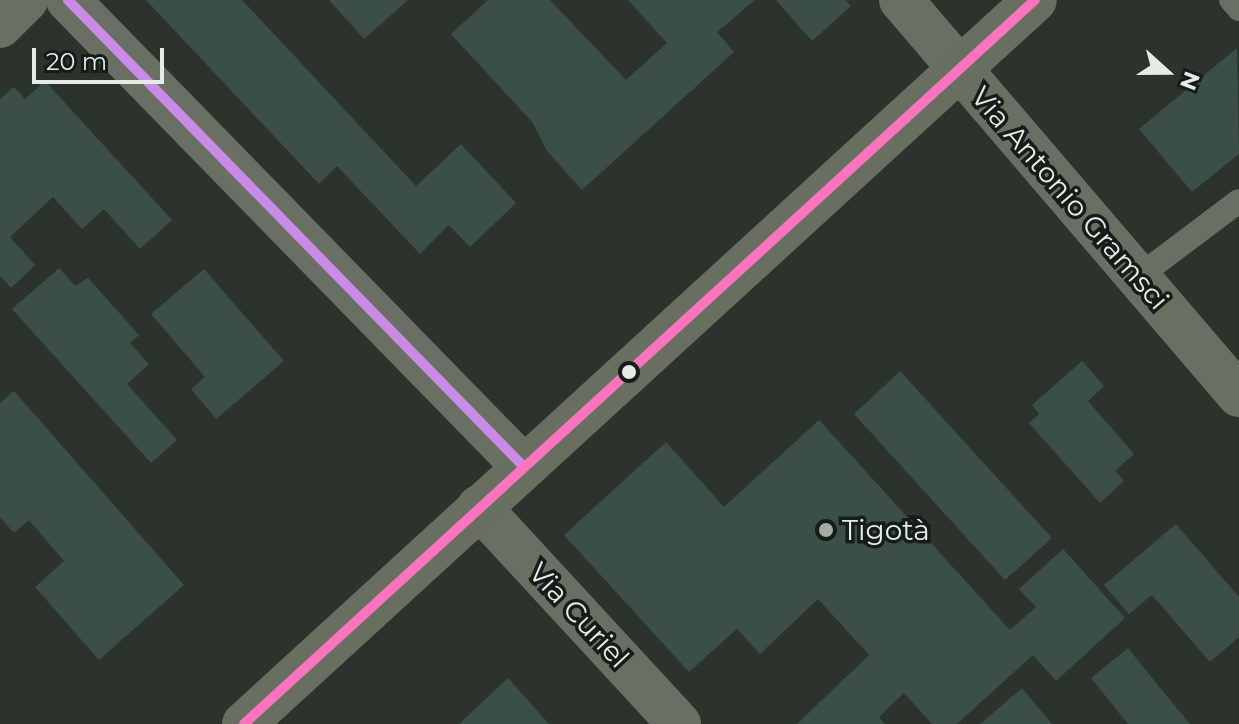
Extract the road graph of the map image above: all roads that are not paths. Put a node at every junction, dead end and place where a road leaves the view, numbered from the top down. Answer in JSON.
{"nodes":[{"id":1,"x":26,"y":0,"type":"edge"},
{"id":2,"x":68,"y":0,"type":"edge"},
{"id":3,"x":901,"y":0,"type":"edge"},
{"id":4,"x":1035,"y":0,"type":"edge"},
{"id":5,"x":1231,"y":0,"type":"edge"},
{"id":6,"x":1239,"y":9,"type":"edge"},
{"id":7,"x":0,"y":26,"type":"edge"},
{"id":8,"x":960,"y":69,"type":"junction"},
{"id":9,"x":1239,"y":201,"type":"edge"},
{"id":10,"x":1138,"y":277,"type":"junction"},
{"id":11,"x":1239,"y":395,"type":"edge"},
{"id":12,"x":523,"y":466,"type":"junction"},
{"id":13,"x":479,"y":507,"type":"junction"},
{"id":14,"x":244,"y":724,"type":"edge"},
{"id":15,"x":679,"y":724,"type":"edge"}],
"edges":[{"from":1,"to":7,"type":"street"},
{"from":2,"to":12,"type":"street"},
{"from":3,"to":8,"type":"street","name":"Via Antonio Gramsci"},
{"from":4,"to":8,"type":"main road"},
{"from":5,"to":6,"type":"lane"},
{"from":8,"to":10,"type":"street","name":"Via Antonio Gramsci"},
{"from":8,"to":12,"type":"main road"},
{"from":9,"to":10,"type":"lane"},
{"from":10,"to":11,"type":"street","name":"Via Antonio Gramsci"},
{"from":12,"to":13,"type":"main road"},
{"from":13,"to":14,"type":"main road"},
{"from":13,"to":15,"type":"street","name":"Via Curiel"}]}
